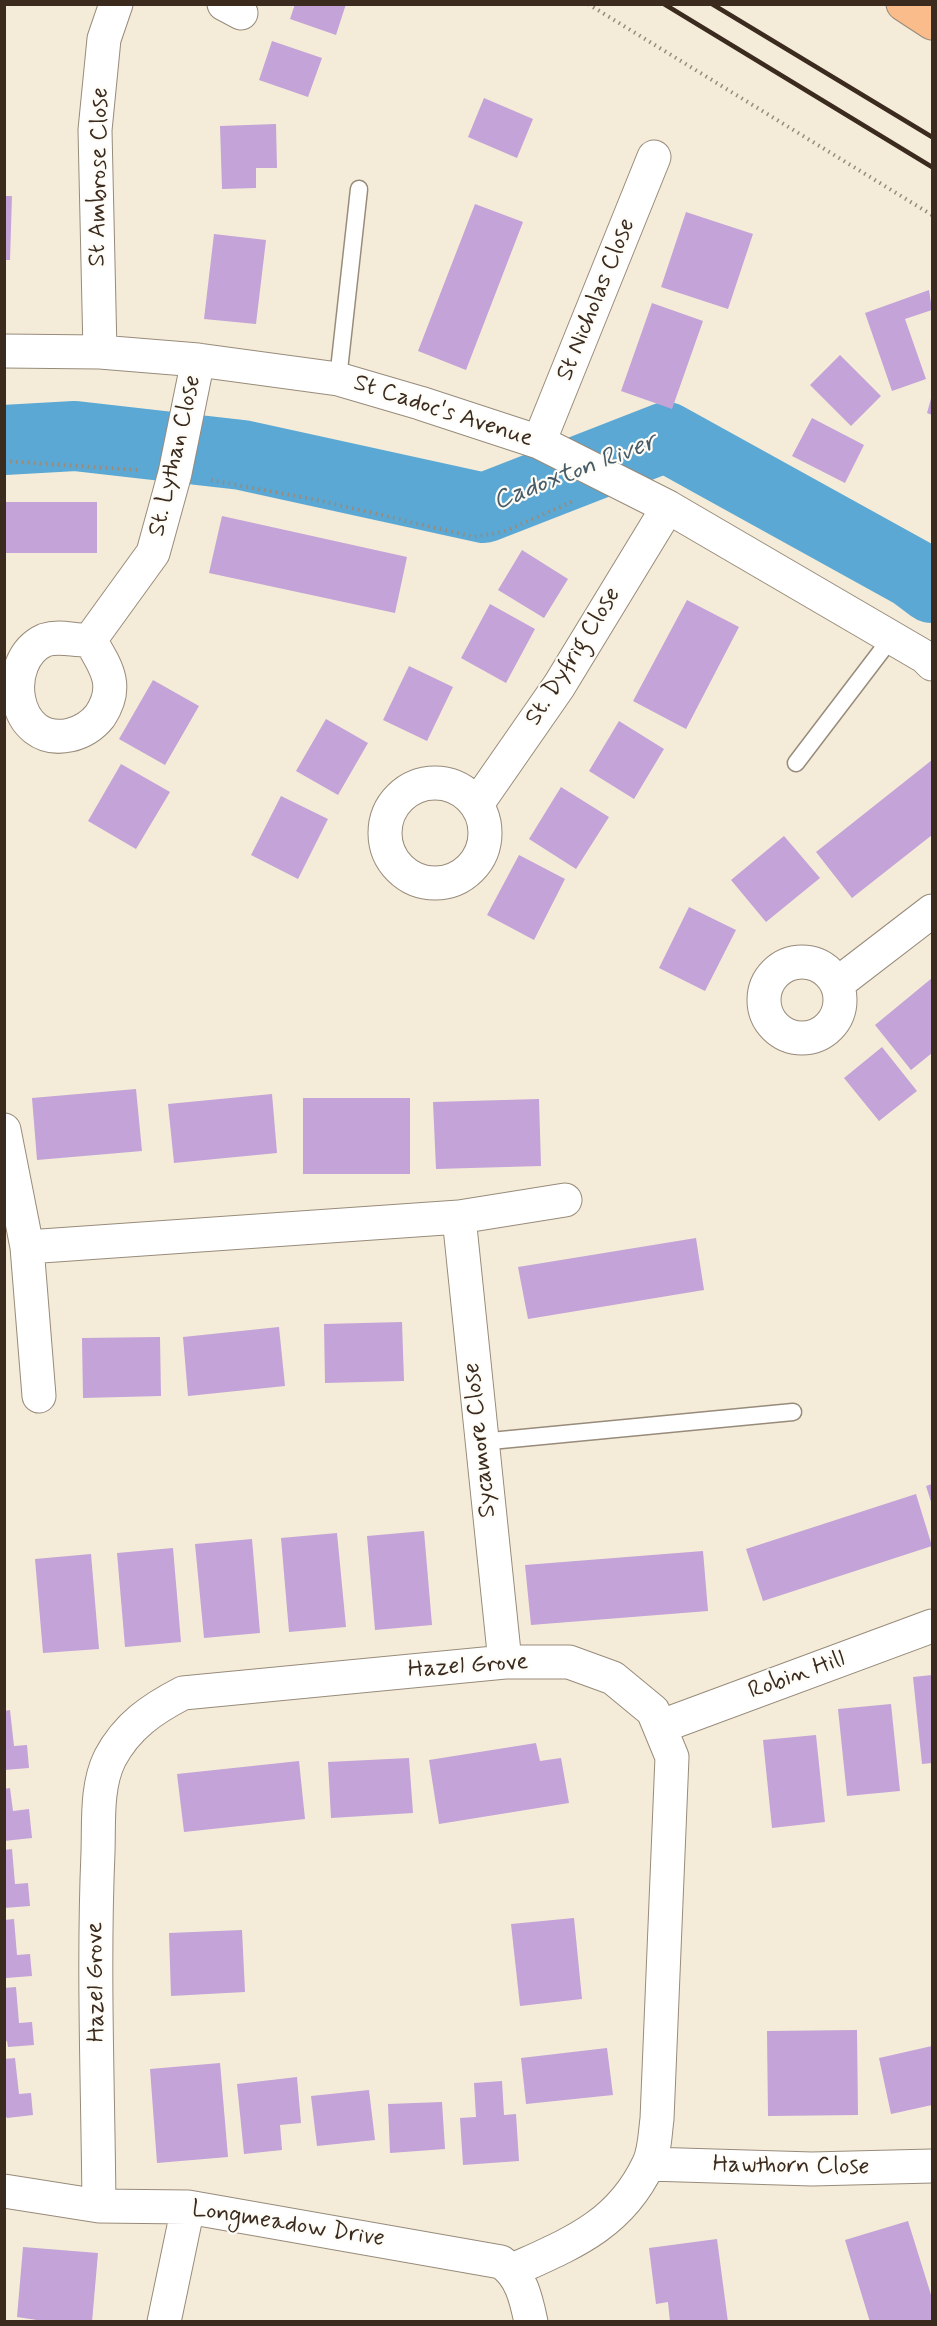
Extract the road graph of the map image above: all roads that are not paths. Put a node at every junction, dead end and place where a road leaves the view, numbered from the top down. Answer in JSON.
{"nodes":[{"id":1,"x":116,"y":4,"type":"edge"},
{"id":2,"x":903,"y":4,"type":"edge"},
{"id":3,"x":933,"y":23,"type":"edge"},
{"id":4,"x":654,"y":157,"type":"dead end"},
{"id":5,"x":359,"y":189,"type":"dead end"},
{"id":6,"x":4,"y":351,"type":"edge"},
{"id":7,"x":100,"y":351,"type":"junction"},
{"id":8,"x":198,"y":360,"type":"junction"},
{"id":9,"x":339,"y":379,"type":"junction"},
{"id":10,"x":539,"y":442,"type":"junction"},
{"id":11,"x":668,"y":507,"type":"junction"},
{"id":12,"x":892,"y":637,"type":"junction"},
{"id":13,"x":90,"y":640,"type":"dead end"},
{"id":14,"x":930,"y":656,"type":"edge"},
{"id":15,"x":796,"y":763,"type":"dead end"},
{"id":16,"x":477,"y":804,"type":"dead end"},
{"id":17,"x":933,"y":911,"type":"edge"},
{"id":18,"x":837,"y":984,"type":"dead end"},
{"id":19,"x":4,"y":1130,"type":"edge"},
{"id":20,"x":565,"y":1200,"type":"dead end"},
{"id":21,"x":459,"y":1217,"type":"junction"},
{"id":22,"x":27,"y":1248,"type":"junction"},
{"id":23,"x":39,"y":1396,"type":"dead end"},
{"id":24,"x":793,"y":1412,"type":"dead end"},
{"id":25,"x":480,"y":1442,"type":"junction"},
{"id":26,"x":933,"y":1626,"type":"edge"},
{"id":27,"x":505,"y":1662,"type":"junction"},
{"id":28,"x":662,"y":1726,"type":"junction"},
{"id":29,"x":649,"y":2163,"type":"junction"},
{"id":30,"x":933,"y":2166,"type":"edge"},
{"id":31,"x":4,"y":2191,"type":"edge"},
{"id":32,"x":99,"y":2206,"type":"junction"},
{"id":33,"x":188,"y":2207,"type":"junction"},
{"id":34,"x":513,"y":2270,"type":"junction"},
{"id":35,"x":164,"y":2322,"type":"edge"},
{"id":36,"x":531,"y":2322,"type":"edge"}],
"edges":[{"from":1,"to":7,"type":"street","name":"St Ambrose Close"},
{"from":2,"to":3,"type":"main road"},
{"from":4,"to":10,"type":"street","name":"St Nicholas Close"},
{"from":5,"to":9,"type":"lane"},
{"from":6,"to":7,"type":"street","name":"St Cadoc's Avenue"},
{"from":7,"to":8,"type":"street","name":"St Cadoc's Avenue"},
{"from":8,"to":9,"type":"street","name":"St Cadoc's Avenue"},
{"from":8,"to":13,"type":"street","name":"St. Lythan Close"},
{"from":9,"to":10,"type":"street","name":"St Cadoc's Avenue"},
{"from":10,"to":11,"type":"street","name":"St Cadoc's Avenue"},
{"from":11,"to":12,"type":"street","name":"St Cadoc's Avenue"},
{"from":11,"to":16,"type":"street","name":"St. Dyfrig Close"},
{"from":12,"to":14,"type":"street","name":"St Cadoc's Avenue"},
{"from":12,"to":15,"type":"lane"},
{"from":17,"to":18,"type":"street"},
{"from":19,"to":22,"type":"street"},
{"from":20,"to":21,"type":"street"},
{"from":21,"to":22,"type":"street"},
{"from":21,"to":25,"type":"street","name":"Sycamore Close"},
{"from":22,"to":23,"type":"street"},
{"from":24,"to":25,"type":"lane"},
{"from":25,"to":27,"type":"street","name":"Sycamore Close"},
{"from":26,"to":28,"type":"street","name":"Robin Hill"},
{"from":27,"to":28,"type":"street","name":"Hazel Grove"},
{"from":27,"to":32,"type":"street","name":"Hazel Grove"},
{"from":28,"to":29,"type":"street","name":"Hazel Grove"},
{"from":29,"to":30,"type":"street","name":"Hawthorn Close"},
{"from":29,"to":34,"type":"street","name":"Hazel Grove"},
{"from":31,"to":32,"type":"street","name":"Longmeadow Drive"},
{"from":32,"to":33,"type":"street","name":"Longmeadow Drive"},
{"from":33,"to":34,"type":"street","name":"Longmeadow Drive"},
{"from":33,"to":35,"type":"street"},
{"from":34,"to":36,"type":"street"}]}
